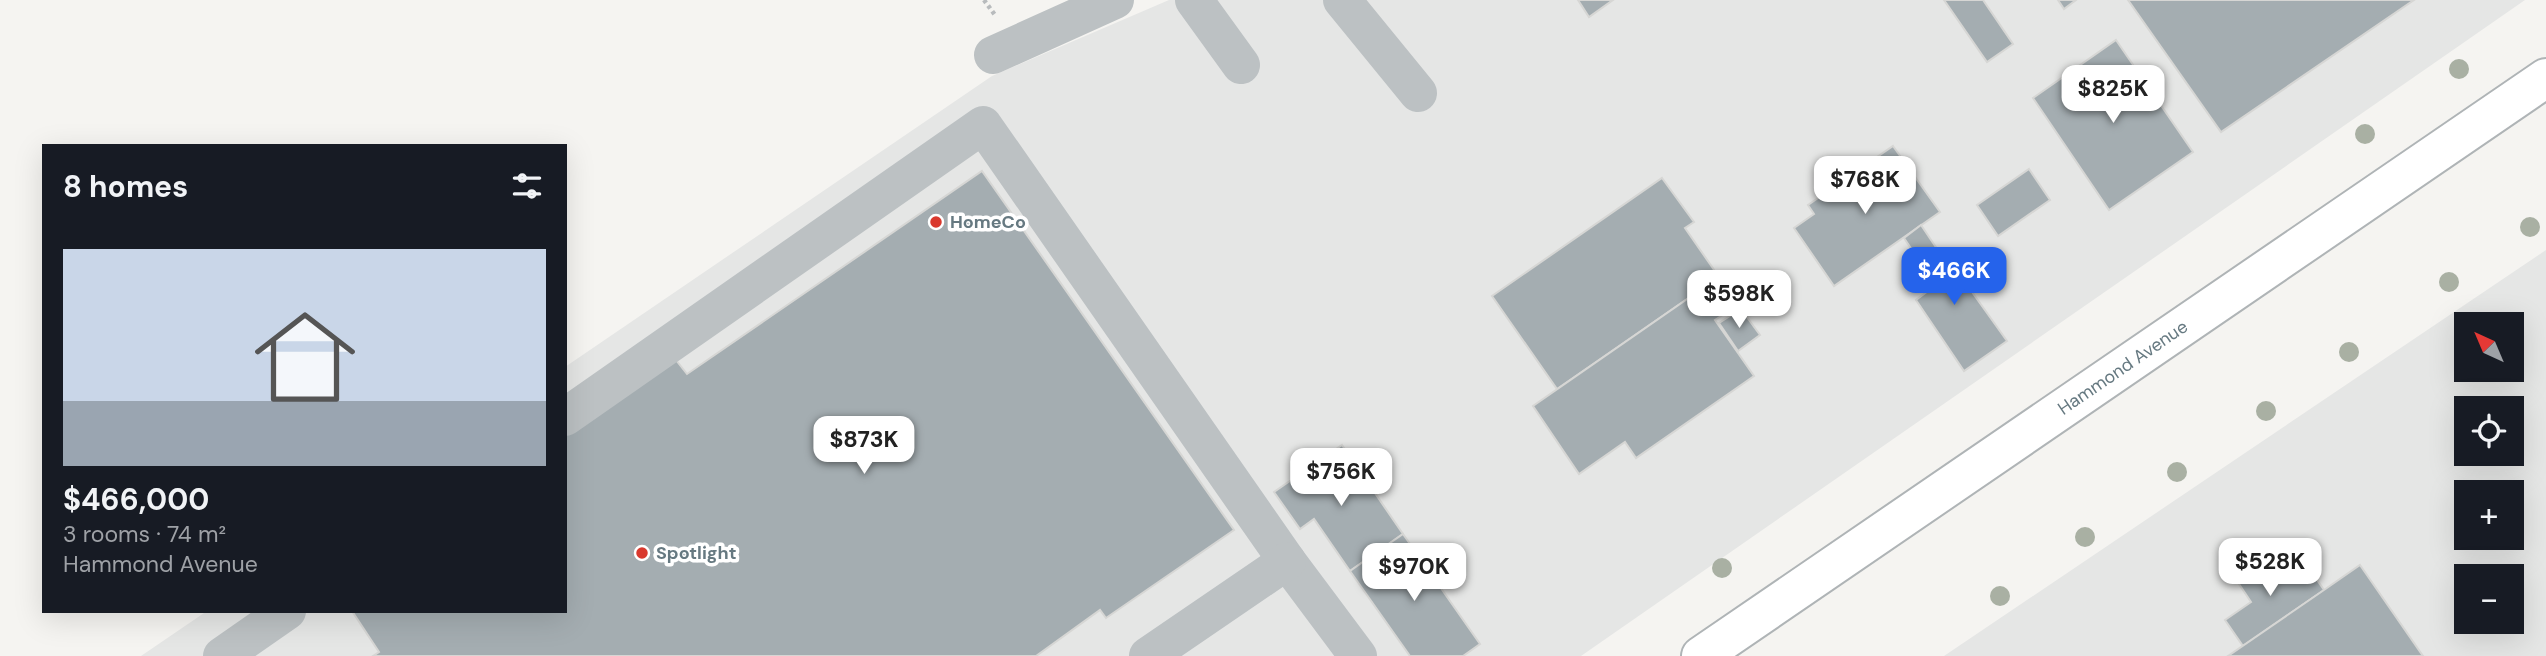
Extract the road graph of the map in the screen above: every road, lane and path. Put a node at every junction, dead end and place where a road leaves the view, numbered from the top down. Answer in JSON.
{"nodes":[{"id":1,"x":1115,"y":0,"type":"edge"},
{"id":2,"x":1194,"y":0,"type":"edge"},
{"id":3,"x":1342,"y":0,"type":"edge"},
{"id":4,"x":993,"y":55,"type":"dead end"},
{"id":5,"x":1241,"y":65,"type":"dead end"},
{"id":6,"x":2546,"y":78,"type":"edge"},
{"id":7,"x":1418,"y":93,"type":"dead end"},
{"id":8,"x":567,"y":416,"type":"edge"},
{"id":9,"x":1287,"y":561,"type":"junction"},
{"id":10,"x":284,"y":613,"type":"edge"},
{"id":11,"x":230,"y":654,"type":"edge"},
{"id":12,"x":1148,"y":656,"type":"edge"},
{"id":13,"x":1330,"y":656,"type":"edge"},
{"id":14,"x":1357,"y":656,"type":"edge"},
{"id":15,"x":1701,"y":656,"type":"edge"}],
"edges":[{"from":1,"to":4,"type":"street"},
{"from":2,"to":5,"type":"street"},
{"from":3,"to":7,"type":"street"},
{"from":6,"to":15,"type":"highway","name":"Hammond Avenue"},
{"from":8,"to":9,"type":"street"},
{"from":9,"to":12,"type":"street"},
{"from":9,"to":13,"type":"street"},
{"from":9,"to":14,"type":"street"},
{"from":10,"to":11,"type":"street"}]}
